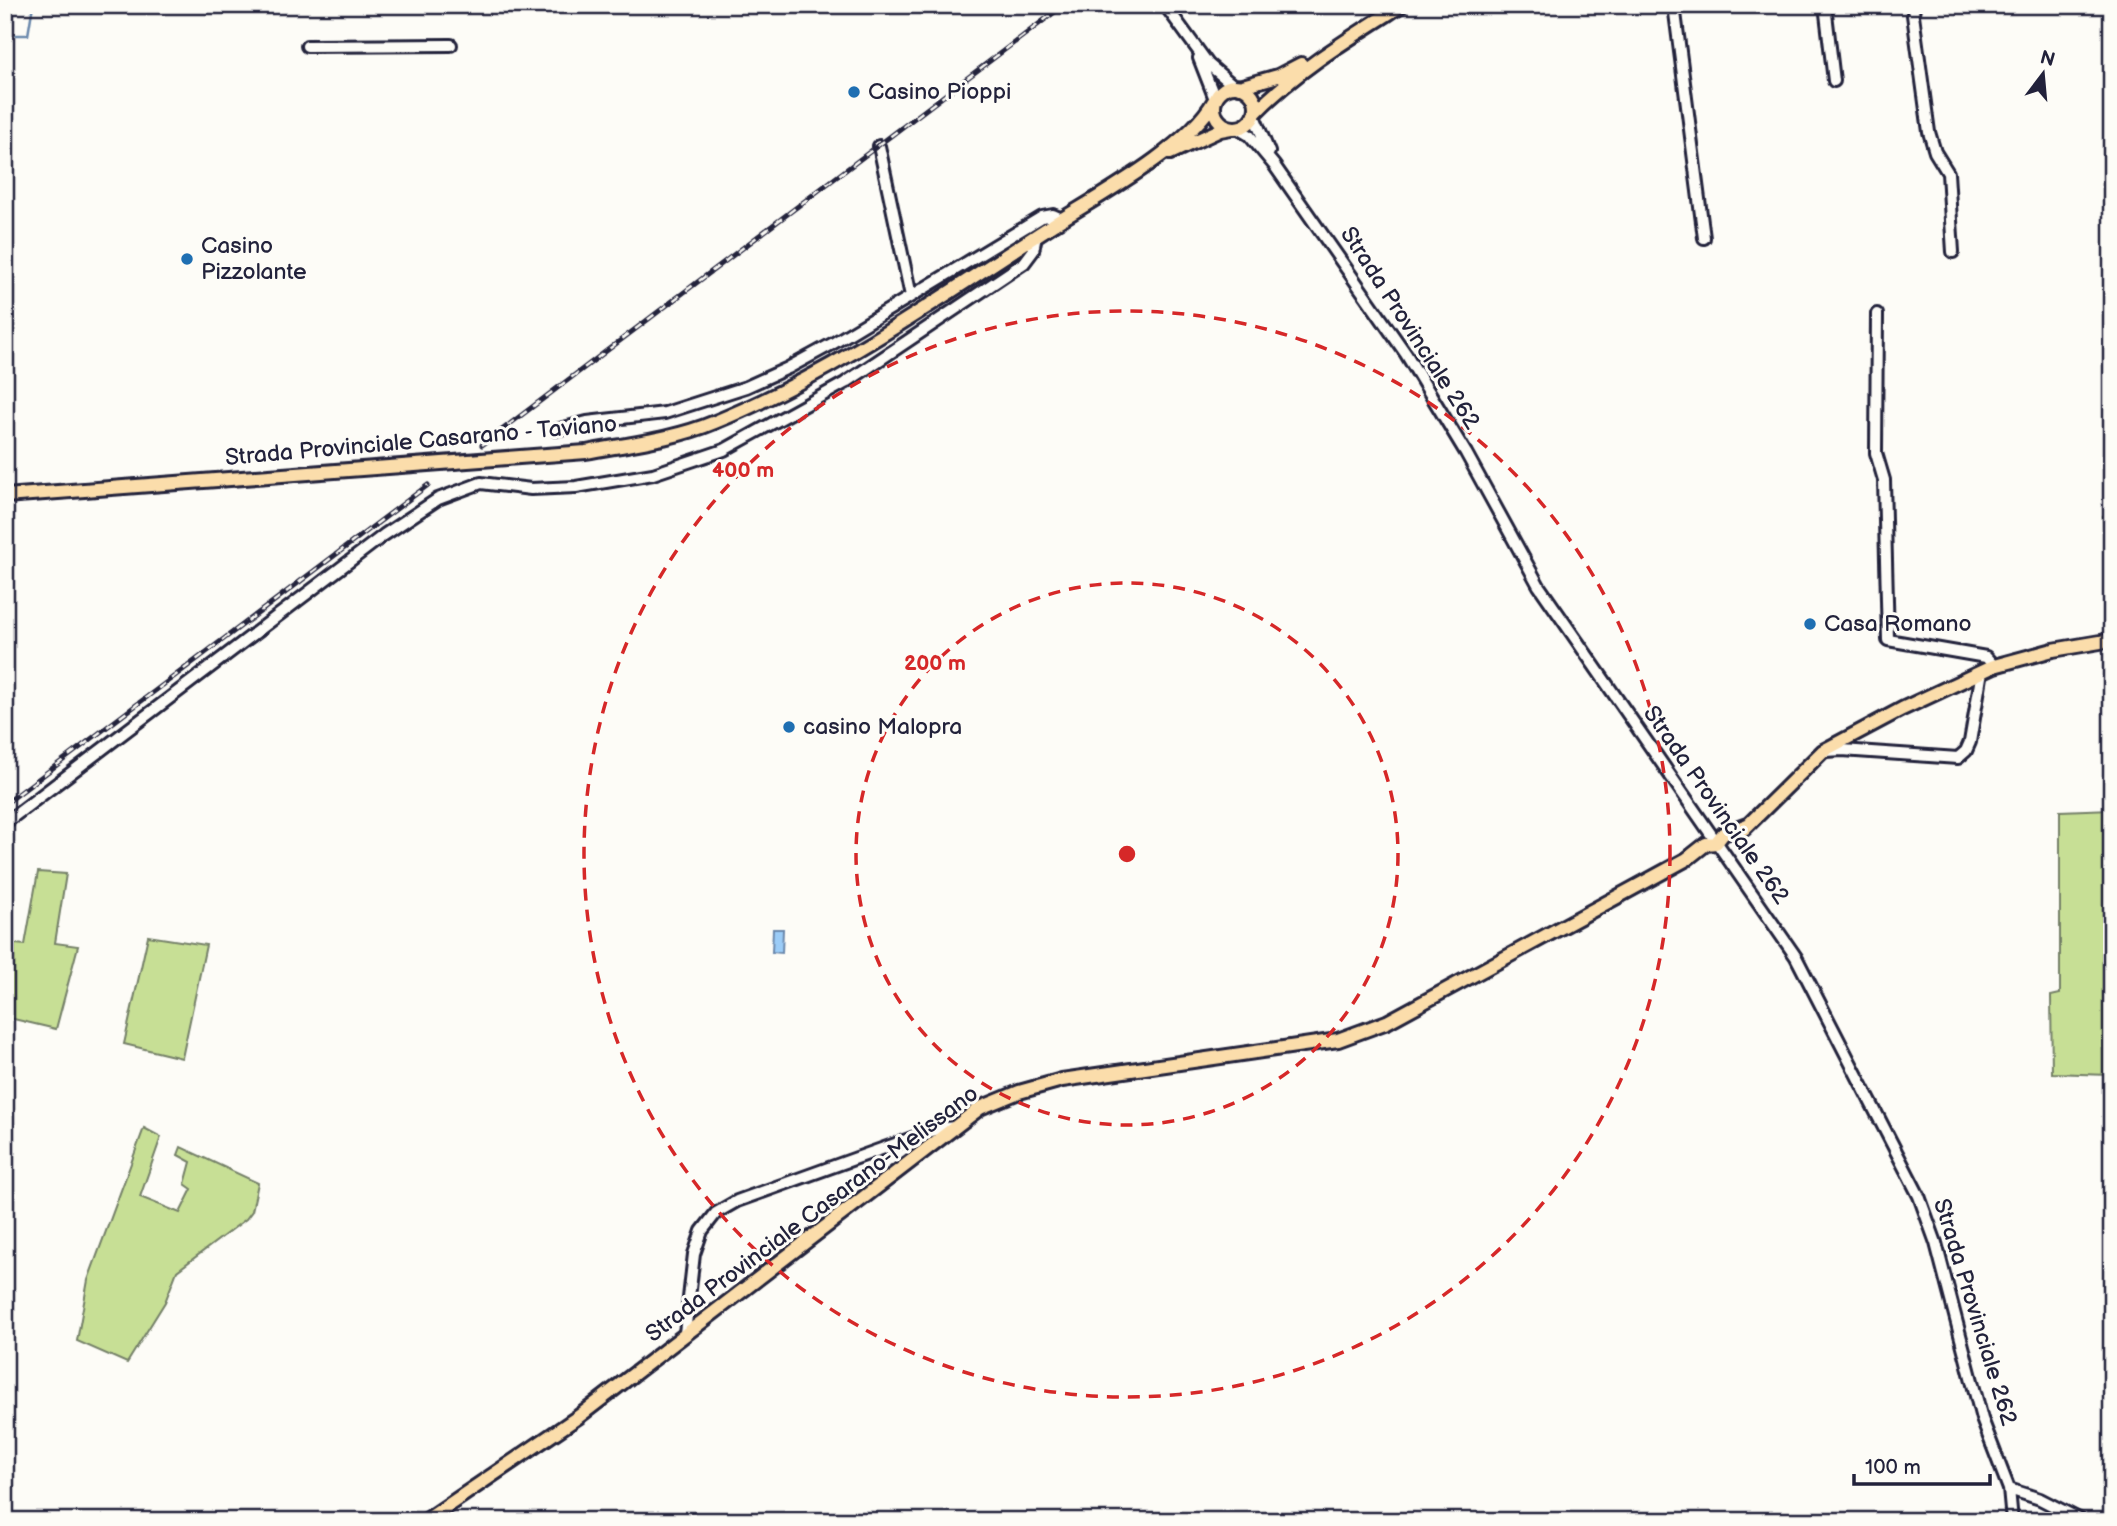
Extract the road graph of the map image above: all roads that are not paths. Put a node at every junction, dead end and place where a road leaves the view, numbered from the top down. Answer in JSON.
{"nodes":[{"id":1,"x":1165,"y":5,"type":"edge"},
{"id":2,"x":1402,"y":5,"type":"edge"},
{"id":3,"x":1674,"y":5,"type":"edge"},
{"id":4,"x":1825,"y":5,"type":"edge"},
{"id":5,"x":1914,"y":5,"type":"edge"},
{"id":6,"x":452,"y":45,"type":"dead end"},
{"id":7,"x":307,"y":46,"type":"dead end"},
{"id":8,"x":1194,"y":46,"type":"junction"},
{"id":9,"x":1336,"y":46,"type":"junction"},
{"id":10,"x":1834,"y":82,"type":"dead end"},
{"id":11,"x":1236,"y":86,"type":"junction"},
{"id":12,"x":1215,"y":100,"type":"junction"},
{"id":13,"x":1254,"y":114,"type":"junction"},
{"id":14,"x":1235,"y":128,"type":"junction"},
{"id":15,"x":879,"y":146,"type":"dead end"},
{"id":16,"x":1275,"y":164,"type":"junction"},
{"id":17,"x":1145,"y":166,"type":"junction"},
{"id":18,"x":1062,"y":219,"type":"junction"},
{"id":19,"x":1036,"y":236,"type":"junction"},
{"id":20,"x":1704,"y":238,"type":"dead end"},
{"id":21,"x":1953,"y":252,"type":"dead end"},
{"id":22,"x":911,"y":296,"type":"junction"},
{"id":23,"x":1877,"y":314,"type":"dead end"},
{"id":24,"x":556,"y":430,"type":"dead end"},
{"id":25,"x":5,"y":496,"type":"edge"},
{"id":26,"x":2112,"y":640,"type":"edge"},
{"id":27,"x":1988,"y":669,"type":"junction"},
{"id":28,"x":1823,"y":751,"type":"junction"},
{"id":29,"x":5,"y":823,"type":"edge"},
{"id":30,"x":1716,"y":843,"type":"junction"},
{"id":31,"x":957,"y":1126,"type":"junction"},
{"id":32,"x":685,"y":1333,"type":"junction"},
{"id":33,"x":2009,"y":1489,"type":"junction"},
{"id":34,"x":425,"y":1521,"type":"edge"},
{"id":35,"x":2012,"y":1521,"type":"edge"},
{"id":36,"x":2083,"y":1521,"type":"edge"}],
"edges":[{"from":1,"to":8,"type":"street"},
{"from":2,"to":9,"type":"main road","name":"Strada Provinciale Casarano - Taviano"},
{"from":3,"to":20,"type":"street"},
{"from":4,"to":10,"type":"street"},
{"from":5,"to":21,"type":"street"},
{"from":6,"to":7,"type":"street"},
{"from":8,"to":11,"type":"street"},
{"from":8,"to":12,"type":"street"},
{"from":9,"to":11,"type":"main road","name":"Strada Provinciale Casarano - Taviano"},
{"from":9,"to":13,"type":"main road","name":"Strada Provinciale Casarano - Taviano"},
{"from":11,"to":12,"type":"main road","name":"Strada Provinciale Casarano - Taviano"},
{"from":11,"to":13,"type":"main road"},
{"from":12,"to":14,"type":"main road"},
{"from":12,"to":17,"type":"main road","name":"Strada Provinciale Casarano - Taviano"},
{"from":13,"to":14,"type":"main road","name":"Strada Provinciale Casarano - Taviano"},
{"from":13,"to":16,"type":"street"},
{"from":14,"to":16,"type":"street"},
{"from":14,"to":17,"type":"main road","name":"Strada Provinciale Casarano - Taviano"},
{"from":15,"to":22,"type":"street"},
{"from":16,"to":30,"type":"street","name":"Strada Provinciale 262"},
{"from":17,"to":18,"type":"main road","name":"Strada Provinciale Casarano - Taviano"},
{"from":18,"to":19,"type":"main road","name":"Strada Provinciale Casarano - Taviano"},
{"from":18,"to":22,"type":"street"},
{"from":19,"to":25,"type":"main road","name":"Strada Provinciale Casarano - Taviano"},
{"from":19,"to":29,"type":"street"},
{"from":22,"to":24,"type":"street"},
{"from":23,"to":27,"type":"street"},
{"from":26,"to":27,"type":"main road","name":"Strada Provinciale Casarano-Melissano"},
{"from":27,"to":28,"type":"main road","name":"Strada Provinciale Casarano-Melissano"},
{"from":27,"to":28,"type":"street"},
{"from":28,"to":30,"type":"main road","name":"Strada Provinciale Casarano-Melissano"},
{"from":30,"to":31,"type":"main road","name":"Strada Provinciale Casarano-Melissano"},
{"from":30,"to":33,"type":"street","name":"Strada Provinciale 262"},
{"from":31,"to":32,"type":"main road","name":"Strada Provinciale Casarano-Melissano"},
{"from":31,"to":32,"type":"street"},
{"from":32,"to":34,"type":"main road","name":"Strada Provinciale Casarano-Melissano"},
{"from":33,"to":35,"type":"street","name":"Strada Provinciale 262"},
{"from":33,"to":36,"type":"street"}]}
